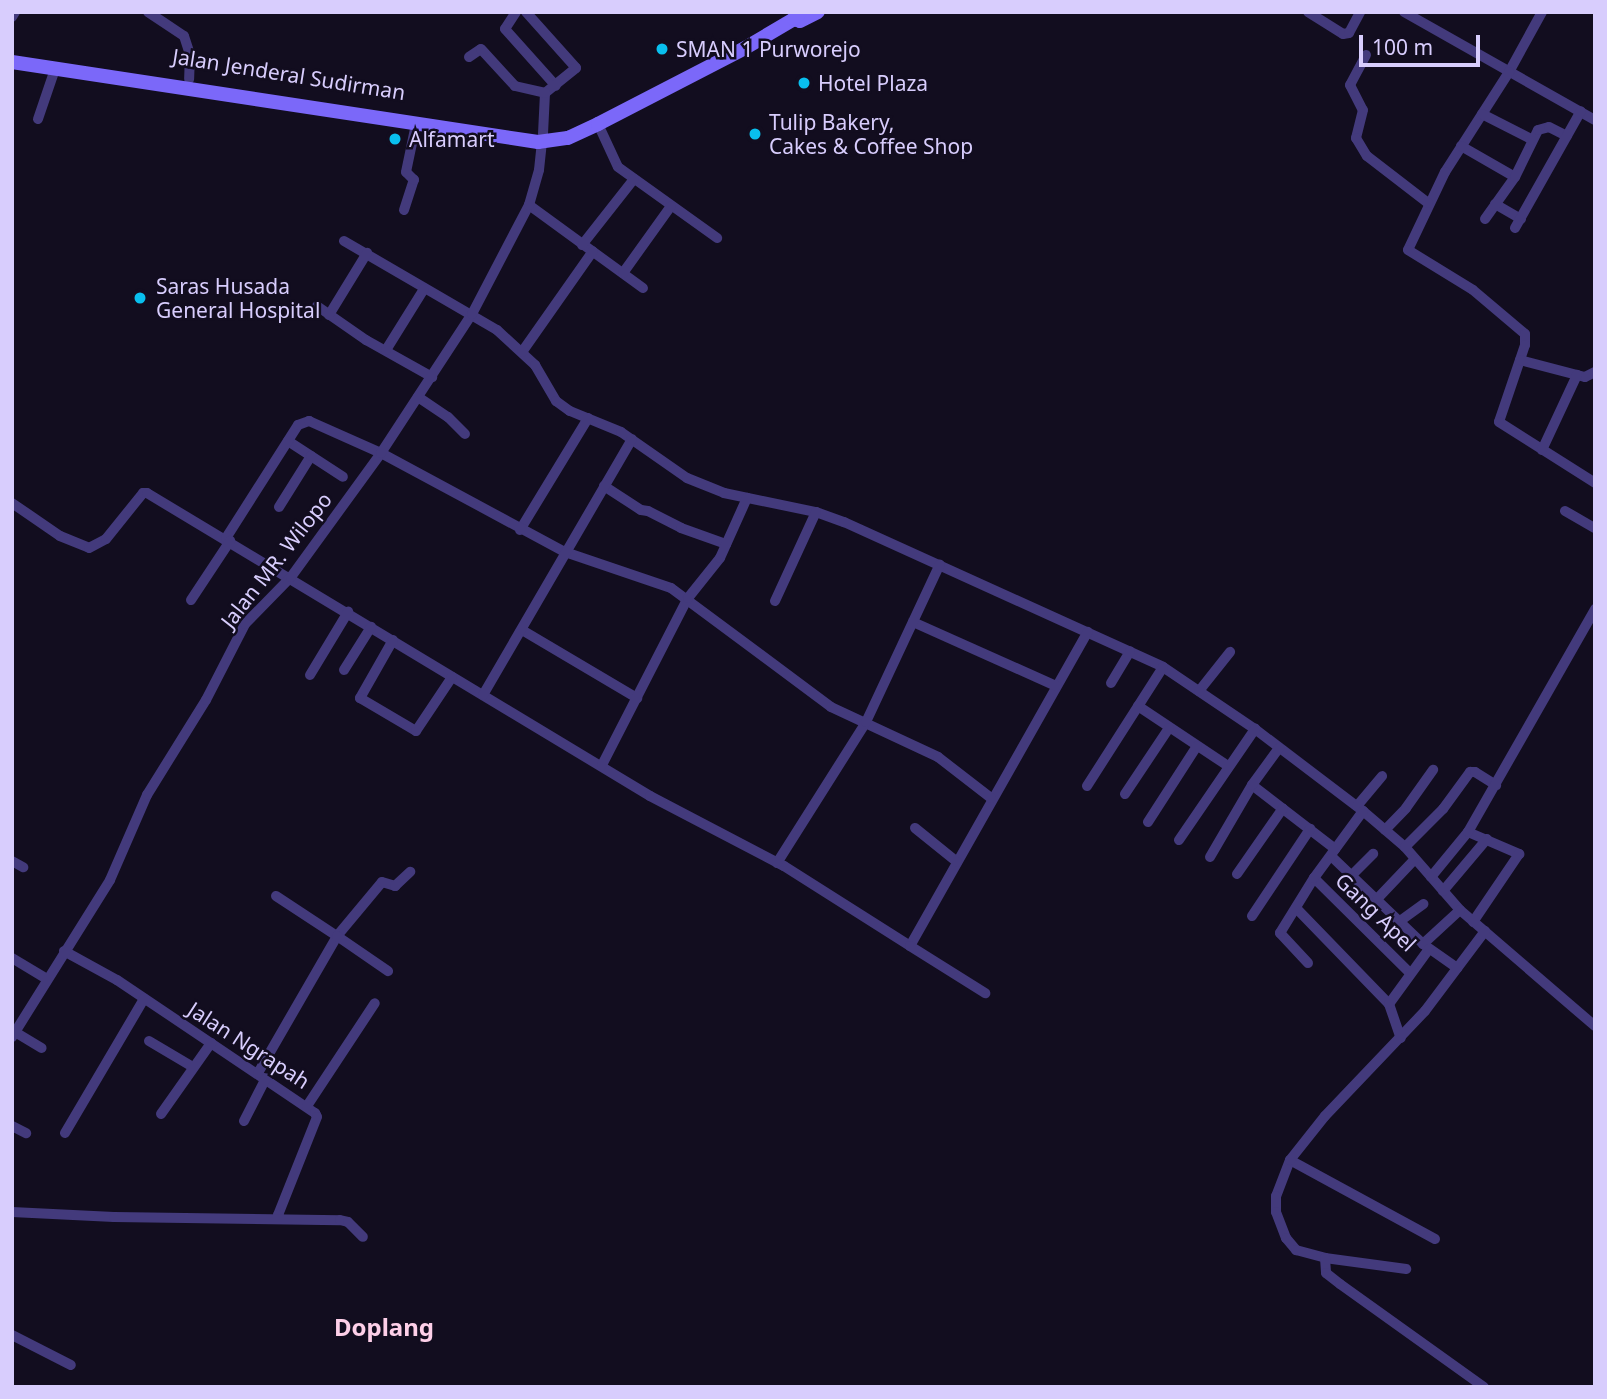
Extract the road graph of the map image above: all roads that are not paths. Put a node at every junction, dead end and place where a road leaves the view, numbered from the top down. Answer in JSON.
{"nodes":[{"id":1,"x":148,"y":12,"type":"edge"},
{"id":2,"x":516,"y":12,"type":"edge"},
{"id":3,"x":526,"y":12,"type":"edge"},
{"id":4,"x":818,"y":12,"type":"edge"},
{"id":5,"x":1308,"y":12,"type":"edge"},
{"id":6,"x":1360,"y":12,"type":"edge"},
{"id":7,"x":1404,"y":12,"type":"edge"},
{"id":8,"x":1542,"y":12,"type":"edge"},
{"id":9,"x":790,"y":17,"type":"edge"},
{"id":10,"x":752,"y":41,"type":"junction"},
{"id":11,"x":12,"y":53,"type":"edge"},
{"id":12,"x":1366,"y":55,"type":"dead end"},
{"id":13,"x":469,"y":57,"type":"dead end"},
{"id":14,"x":12,"y":62,"type":"edge"},
{"id":15,"x":55,"y":69,"type":"junction"},
{"id":16,"x":97,"y":70,"type":"junction"},
{"id":17,"x":1509,"y":72,"type":"junction"},
{"id":18,"x":154,"y":79,"type":"junction"},
{"id":19,"x":189,"y":79,"type":"junction"},
{"id":20,"x":556,"y":86,"type":"junction"},
{"id":21,"x":545,"y":93,"type":"junction"},
{"id":22,"x":263,"y":95,"type":"junction"},
{"id":23,"x":1581,"y":111,"type":"junction"},
{"id":24,"x":374,"y":113,"type":"junction"},
{"id":25,"x":1482,"y":114,"type":"junction"},
{"id":26,"x":38,"y":119,"type":"dead end"},
{"id":27,"x":1595,"y":120,"type":"edge"},
{"id":28,"x":416,"y":124,"type":"junction"},
{"id":29,"x":598,"y":124,"type":"junction"},
{"id":30,"x":1567,"y":136,"type":"junction"},
{"id":31,"x":559,"y":137,"type":"junction"},
{"id":32,"x":542,"y":138,"type":"junction"},
{"id":33,"x":1531,"y":139,"type":"junction"},
{"id":34,"x":1461,"y":146,"type":"junction"},
{"id":35,"x":1516,"y":177,"type":"junction"},
{"id":36,"x":634,"y":179,"type":"junction"},
{"id":37,"x":1428,"y":203,"type":"junction"},
{"id":38,"x":1495,"y":204,"type":"junction"},
{"id":39,"x":529,"y":205,"type":"junction"},
{"id":40,"x":671,"y":205,"type":"junction"},
{"id":41,"x":404,"y":209,"type":"dead end"},
{"id":42,"x":1485,"y":219,"type":"dead end"},
{"id":43,"x":1521,"y":219,"type":"junction"},
{"id":44,"x":1515,"y":228,"type":"dead end"},
{"id":45,"x":717,"y":237,"type":"dead end"},
{"id":46,"x":344,"y":241,"type":"dead end"},
{"id":47,"x":582,"y":244,"type":"junction"},
{"id":48,"x":593,"y":251,"type":"junction"},
{"id":49,"x":367,"y":253,"type":"junction"},
{"id":50,"x":623,"y":273,"type":"junction"},
{"id":51,"x":424,"y":289,"type":"junction"},
{"id":52,"x":643,"y":289,"type":"dead end"},
{"id":53,"x":317,"y":306,"type":"dead end"},
{"id":54,"x":472,"y":314,"type":"junction"},
{"id":55,"x":329,"y":315,"type":"junction"},
{"id":56,"x":386,"y":351,"type":"junction"},
{"id":57,"x":522,"y":352,"type":"junction"},
{"id":58,"x":1520,"y":360,"type":"junction"},
{"id":59,"x":1595,"y":372,"type":"edge"},
{"id":60,"x":1577,"y":375,"type":"junction"},
{"id":61,"x":432,"y":377,"type":"junction"},
{"id":62,"x":418,"y":397,"type":"junction"},
{"id":63,"x":587,"y":418,"type":"junction"},
{"id":64,"x":465,"y":434,"type":"dead end"},
{"id":65,"x":632,"y":439,"type":"junction"},
{"id":66,"x":288,"y":441,"type":"junction"},
{"id":67,"x":1542,"y":450,"type":"junction"},
{"id":68,"x":381,"y":453,"type":"junction"},
{"id":69,"x":311,"y":456,"type":"junction"},
{"id":70,"x":343,"y":477,"type":"dead end"},
{"id":71,"x":1595,"y":483,"type":"edge"},
{"id":72,"x":604,"y":486,"type":"junction"},
{"id":73,"x":747,"y":498,"type":"junction"},
{"id":74,"x":12,"y":503,"type":"edge"},
{"id":75,"x":279,"y":507,"type":"dead end"},
{"id":76,"x":1565,"y":511,"type":"dead end"},
{"id":77,"x":816,"y":512,"type":"junction"},
{"id":78,"x":1595,"y":528,"type":"edge"},
{"id":79,"x":520,"y":530,"type":"junction"},
{"id":80,"x":228,"y":539,"type":"junction"},
{"id":81,"x":726,"y":544,"type":"junction"},
{"id":82,"x":565,"y":552,"type":"junction"},
{"id":83,"x":940,"y":564,"type":"junction"},
{"id":84,"x":291,"y":577,"type":"junction"},
{"id":85,"x":688,"y":598,"type":"junction"},
{"id":86,"x":191,"y":600,"type":"dead end"},
{"id":87,"x":775,"y":601,"type":"dead end"},
{"id":88,"x":1594,"y":611,"type":"edge"},
{"id":89,"x":348,"y":612,"type":"junction"},
{"id":90,"x":913,"y":622,"type":"junction"},
{"id":91,"x":371,"y":627,"type":"junction"},
{"id":92,"x":522,"y":630,"type":"junction"},
{"id":93,"x":1088,"y":632,"type":"junction"},
{"id":94,"x":393,"y":640,"type":"junction"},
{"id":95,"x":1130,"y":651,"type":"junction"},
{"id":96,"x":1230,"y":652,"type":"dead end"},
{"id":97,"x":1163,"y":667,"type":"junction"},
{"id":98,"x":344,"y":670,"type":"dead end"},
{"id":99,"x":310,"y":675,"type":"dead end"},
{"id":100,"x":452,"y":677,"type":"junction"},
{"id":101,"x":1111,"y":683,"type":"dead end"},
{"id":102,"x":1056,"y":686,"type":"junction"},
{"id":103,"x":1199,"y":691,"type":"junction"},
{"id":104,"x":483,"y":695,"type":"junction"},
{"id":105,"x":637,"y":698,"type":"junction"},
{"id":106,"x":1138,"y":706,"type":"junction"},
{"id":107,"x":866,"y":722,"type":"junction"},
{"id":108,"x":1169,"y":728,"type":"junction"},
{"id":109,"x":1255,"y":729,"type":"junction"},
{"id":110,"x":1197,"y":746,"type":"junction"},
{"id":111,"x":1279,"y":748,"type":"junction"},
{"id":112,"x":602,"y":765,"type":"junction"},
{"id":113,"x":1228,"y":766,"type":"junction"},
{"id":114,"x":1433,"y":770,"type":"dead end"},
{"id":115,"x":1382,"y":776,"type":"dead end"},
{"id":116,"x":1252,"y":785,"type":"junction"},
{"id":117,"x":1087,"y":786,"type":"dead end"},
{"id":118,"x":1496,"y":786,"type":"junction"},
{"id":119,"x":1125,"y":794,"type":"dead end"},
{"id":120,"x":991,"y":799,"type":"junction"},
{"id":121,"x":1283,"y":808,"type":"junction"},
{"id":122,"x":1360,"y":809,"type":"junction"},
{"id":123,"x":1148,"y":822,"type":"dead end"},
{"id":124,"x":915,"y":828,"type":"dead end"},
{"id":125,"x":1310,"y":829,"type":"junction"},
{"id":126,"x":1385,"y":830,"type":"junction"},
{"id":127,"x":1468,"y":832,"type":"junction"},
{"id":128,"x":1487,"y":839,"type":"junction"},
{"id":129,"x":1179,"y":840,"type":"dead end"},
{"id":130,"x":1405,"y":847,"type":"junction"},
{"id":131,"x":1333,"y":853,"type":"junction"},
{"id":132,"x":1373,"y":854,"type":"dead end"},
{"id":133,"x":1210,"y":857,"type":"dead end"},
{"id":134,"x":1415,"y":859,"type":"junction"},
{"id":135,"x":12,"y":860,"type":"edge"},
{"id":136,"x":777,"y":863,"type":"junction"},
{"id":137,"x":957,"y":863,"type":"junction"},
{"id":138,"x":23,"y":867,"type":"dead end"},
{"id":139,"x":410,"y":872,"type":"dead end"},
{"id":140,"x":1237,"y":874,"type":"dead end"},
{"id":141,"x":1352,"y":875,"type":"junction"},
{"id":142,"x":1431,"y":877,"type":"junction"},
{"id":143,"x":1314,"y":878,"type":"junction"},
{"id":144,"x":1443,"y":891,"type":"junction"},
{"id":145,"x":276,"y":896,"type":"dead end"},
{"id":146,"x":1377,"y":900,"type":"junction"},
{"id":147,"x":1423,"y":904,"type":"dead end"},
{"id":148,"x":1296,"y":908,"type":"junction"},
{"id":149,"x":1460,"y":910,"type":"junction"},
{"id":150,"x":1252,"y":916,"type":"dead end"},
{"id":151,"x":1400,"y":921,"type":"junction"},
{"id":152,"x":1473,"y":922,"type":"junction"},
{"id":153,"x":1485,"y":931,"type":"junction"},
{"id":154,"x":337,"y":936,"type":"junction"},
{"id":155,"x":910,"y":946,"type":"junction"},
{"id":156,"x":1426,"y":946,"type":"junction"},
{"id":157,"x":64,"y":951,"type":"junction"},
{"id":158,"x":12,"y":958,"type":"edge"},
{"id":159,"x":1308,"y":963,"type":"dead end"},
{"id":160,"x":1457,"y":968,"type":"junction"},
{"id":161,"x":388,"y":971,"type":"dead end"},
{"id":162,"x":1410,"y":973,"type":"junction"},
{"id":163,"x":47,"y":979,"type":"junction"},
{"id":164,"x":985,"y":993,"type":"dead end"},
{"id":165,"x":144,"y":999,"type":"junction"},
{"id":166,"x":375,"y":1003,"type":"dead end"},
{"id":167,"x":1389,"y":1004,"type":"junction"},
{"id":168,"x":1595,"y":1026,"type":"edge"},
{"id":169,"x":14,"y":1031,"type":"edge"},
{"id":170,"x":1401,"y":1038,"type":"junction"},
{"id":171,"x":149,"y":1041,"type":"dead end"},
{"id":172,"x":211,"y":1043,"type":"junction"},
{"id":173,"x":42,"y":1048,"type":"dead end"},
{"id":174,"x":193,"y":1067,"type":"junction"},
{"id":175,"x":262,"y":1076,"type":"junction"},
{"id":176,"x":307,"y":1106,"type":"junction"},
{"id":177,"x":161,"y":1114,"type":"dead end"},
{"id":178,"x":244,"y":1121,"type":"dead end"},
{"id":179,"x":12,"y":1126,"type":"edge"},
{"id":180,"x":26,"y":1133,"type":"dead end"},
{"id":181,"x":65,"y":1133,"type":"dead end"},
{"id":182,"x":1290,"y":1160,"type":"junction"},
{"id":183,"x":12,"y":1212,"type":"edge"},
{"id":184,"x":280,"y":1218,"type":"junction"},
{"id":185,"x":363,"y":1237,"type":"dead end"},
{"id":186,"x":1435,"y":1238,"type":"dead end"},
{"id":187,"x":1325,"y":1258,"type":"junction"},
{"id":188,"x":1406,"y":1269,"type":"dead end"},
{"id":189,"x":12,"y":1335,"type":"edge"},
{"id":190,"x":71,"y":1365,"type":"dead end"},
{"id":191,"x":1484,"y":1387,"type":"edge"}],
"edges":[{"from":1,"to":19,"type":"street"},
{"from":2,"to":20,"type":"street"},
{"from":3,"to":20,"type":"street"},
{"from":4,"to":9,"type":"main road"},
{"from":5,"to":6,"type":"street"},
{"from":7,"to":17,"type":"street"},
{"from":8,"to":17,"type":"street"},
{"from":9,"to":10,"type":"main road"},
{"from":10,"to":29,"type":"main road"},
{"from":10,"to":31,"type":"main road"},
{"from":11,"to":16,"type":"main road","name":"Jalan Jenderal Sudirman"},
{"from":12,"to":37,"type":"street"},
{"from":13,"to":21,"type":"street"},
{"from":14,"to":15,"type":"main road","name":"Jalan Jenderal Sudirman"},
{"from":15,"to":16,"type":"main road","name":"Jalan Jenderal Sudirman"},
{"from":15,"to":26,"type":"street"},
{"from":16,"to":18,"type":"main road","name":"Jalan Jenderal Sudirman"},
{"from":17,"to":23,"type":"street"},
{"from":17,"to":25,"type":"street"},
{"from":18,"to":19,"type":"main road","name":"Jalan Jenderal Sudirman"},
{"from":18,"to":22,"type":"main road","name":"Jalan Jenderal Sudirman"},
{"from":19,"to":22,"type":"main road","name":"Jalan Jenderal Sudirman"},
{"from":20,"to":21,"type":"street"},
{"from":21,"to":32,"type":"street","name":"Jalan MR. Wilopo"},
{"from":22,"to":24,"type":"main road","name":"Jalan Jenderal Sudirman"},
{"from":23,"to":27,"type":"street"},
{"from":23,"to":30,"type":"street"},
{"from":24,"to":28,"type":"main road","name":"Jalan Jenderal Sudirman"},
{"from":24,"to":32,"type":"main road","name":"Jalan Jenderal Sudirman"},
{"from":25,"to":33,"type":"street"},
{"from":25,"to":34,"type":"street"},
{"from":28,"to":32,"type":"main road","name":"Jalan Jenderal Sudirman"},
{"from":28,"to":41,"type":"street"},
{"from":29,"to":31,"type":"main road"},
{"from":29,"to":36,"type":"street"},
{"from":30,"to":33,"type":"street"},
{"from":30,"to":43,"type":"street"},
{"from":31,"to":32,"type":"main road","name":"Jalan Jenderal Sudirman"},
{"from":32,"to":39,"type":"street","name":"Jalan MR. Wilopo"},
{"from":33,"to":35,"type":"street"},
{"from":34,"to":35,"type":"street"},
{"from":34,"to":37,"type":"street"},
{"from":35,"to":38,"type":"street"},
{"from":36,"to":40,"type":"street"},
{"from":36,"to":47,"type":"street"},
{"from":37,"to":58,"type":"street"},
{"from":38,"to":42,"type":"street"},
{"from":38,"to":43,"type":"street"},
{"from":39,"to":47,"type":"street"},
{"from":39,"to":54,"type":"street","name":"Jalan MR. Wilopo"},
{"from":40,"to":45,"type":"street"},
{"from":40,"to":50,"type":"street"},
{"from":43,"to":44,"type":"street"},
{"from":46,"to":49,"type":"street"},
{"from":47,"to":48,"type":"street"},
{"from":48,"to":50,"type":"street"},
{"from":48,"to":57,"type":"street"},
{"from":49,"to":51,"type":"street"},
{"from":49,"to":55,"type":"street"},
{"from":50,"to":52,"type":"street"},
{"from":51,"to":54,"type":"street"},
{"from":51,"to":56,"type":"street"},
{"from":53,"to":55,"type":"street"},
{"from":54,"to":57,"type":"street"},
{"from":54,"to":61,"type":"street","name":"Jalan MR. Wilopo"},
{"from":55,"to":56,"type":"street"},
{"from":56,"to":61,"type":"street"},
{"from":57,"to":63,"type":"street"},
{"from":58,"to":60,"type":"street"},
{"from":58,"to":67,"type":"street"},
{"from":59,"to":60,"type":"street"},
{"from":60,"to":67,"type":"street"},
{"from":61,"to":62,"type":"street","name":"Jalan MR. Wilopo"},
{"from":62,"to":64,"type":"street"},
{"from":62,"to":68,"type":"street","name":"Jalan MR. Wilopo"},
{"from":63,"to":65,"type":"street"},
{"from":63,"to":79,"type":"street"},
{"from":65,"to":72,"type":"street"},
{"from":65,"to":73,"type":"street"},
{"from":66,"to":68,"type":"street"},
{"from":66,"to":69,"type":"street"},
{"from":66,"to":80,"type":"street"},
{"from":67,"to":71,"type":"street"},
{"from":68,"to":79,"type":"street"},
{"from":68,"to":84,"type":"street","name":"Jalan MR. Wilopo"},
{"from":69,"to":70,"type":"street"},
{"from":69,"to":75,"type":"street"},
{"from":72,"to":81,"type":"street"},
{"from":72,"to":82,"type":"street"},
{"from":73,"to":77,"type":"street"},
{"from":73,"to":81,"type":"street"},
{"from":74,"to":80,"type":"street"},
{"from":76,"to":78,"type":"street"},
{"from":77,"to":83,"type":"street"},
{"from":77,"to":87,"type":"street"},
{"from":79,"to":82,"type":"street"},
{"from":80,"to":84,"type":"street"},
{"from":80,"to":86,"type":"street"},
{"from":81,"to":85,"type":"street"},
{"from":82,"to":85,"type":"street"},
{"from":82,"to":92,"type":"street"},
{"from":83,"to":90,"type":"street"},
{"from":83,"to":93,"type":"street"},
{"from":84,"to":89,"type":"street"},
{"from":84,"to":157,"type":"street","name":"Jalan MR. Wilopo"},
{"from":85,"to":105,"type":"street"},
{"from":85,"to":107,"type":"street"},
{"from":88,"to":118,"type":"street"},
{"from":89,"to":91,"type":"street"},
{"from":89,"to":99,"type":"street"},
{"from":90,"to":102,"type":"street"},
{"from":90,"to":107,"type":"street"},
{"from":91,"to":94,"type":"street"},
{"from":91,"to":98,"type":"street"},
{"from":92,"to":104,"type":"street"},
{"from":92,"to":105,"type":"street"},
{"from":93,"to":95,"type":"street"},
{"from":93,"to":102,"type":"street"},
{"from":94,"to":100,"type":"street"},
{"from":94,"to":100,"type":"street"},
{"from":95,"to":97,"type":"street"},
{"from":95,"to":101,"type":"street"},
{"from":96,"to":103,"type":"street"},
{"from":97,"to":103,"type":"street"},
{"from":97,"to":106,"type":"street"},
{"from":100,"to":104,"type":"street"},
{"from":102,"to":120,"type":"street"},
{"from":103,"to":109,"type":"street"},
{"from":104,"to":112,"type":"street"},
{"from":105,"to":112,"type":"street"},
{"from":106,"to":108,"type":"street"},
{"from":106,"to":117,"type":"street"},
{"from":107,"to":120,"type":"street"},
{"from":107,"to":136,"type":"street"},
{"from":108,"to":110,"type":"street"},
{"from":108,"to":119,"type":"street"},
{"from":109,"to":111,"type":"street"},
{"from":109,"to":113,"type":"street"},
{"from":110,"to":113,"type":"street"},
{"from":110,"to":123,"type":"street"},
{"from":111,"to":116,"type":"street"},
{"from":111,"to":122,"type":"street"},
{"from":112,"to":136,"type":"street"},
{"from":113,"to":129,"type":"street"},
{"from":114,"to":126,"type":"street"},
{"from":115,"to":122,"type":"street"},
{"from":116,"to":121,"type":"street"},
{"from":116,"to":133,"type":"street"},
{"from":118,"to":127,"type":"street"},
{"from":118,"to":130,"type":"street"},
{"from":120,"to":137,"type":"street"},
{"from":121,"to":125,"type":"street"},
{"from":121,"to":140,"type":"street"},
{"from":122,"to":126,"type":"street"},
{"from":122,"to":131,"type":"street"},
{"from":124,"to":137,"type":"street"},
{"from":125,"to":131,"type":"street"},
{"from":125,"to":150,"type":"street"},
{"from":126,"to":130,"type":"street"},
{"from":127,"to":128,"type":"street"},
{"from":127,"to":142,"type":"street"},
{"from":128,"to":144,"type":"street"},
{"from":128,"to":152,"type":"street"},
{"from":130,"to":134,"type":"street"},
{"from":131,"to":141,"type":"street"},
{"from":131,"to":143,"type":"street"},
{"from":132,"to":141,"type":"street"},
{"from":134,"to":142,"type":"street"},
{"from":134,"to":146,"type":"street"},
{"from":135,"to":138,"type":"street"},
{"from":136,"to":155,"type":"street"},
{"from":137,"to":155,"type":"street"},
{"from":139,"to":154,"type":"street"},
{"from":141,"to":146,"type":"street"},
{"from":142,"to":144,"type":"street"},
{"from":143,"to":148,"type":"street"},
{"from":143,"to":162,"type":"street","name":"Gang Apel"},
{"from":144,"to":149,"type":"street"},
{"from":145,"to":154,"type":"street"},
{"from":146,"to":151,"type":"street"},
{"from":147,"to":151,"type":"street"},
{"from":148,"to":159,"type":"street"},
{"from":148,"to":167,"type":"street"},
{"from":149,"to":152,"type":"street"},
{"from":149,"to":156,"type":"street"},
{"from":151,"to":156,"type":"street"},
{"from":152,"to":153,"type":"street"},
{"from":153,"to":160,"type":"street"},
{"from":153,"to":168,"type":"street"},
{"from":154,"to":161,"type":"street"},
{"from":154,"to":175,"type":"street"},
{"from":155,"to":164,"type":"street"},
{"from":156,"to":160,"type":"street"},
{"from":156,"to":162,"type":"street"},
{"from":157,"to":163,"type":"street","name":"Jalan MR. Wilopo"},
{"from":157,"to":165,"type":"street","name":"Jalan Ngrapah"},
{"from":158,"to":163,"type":"street"},
{"from":160,"to":170,"type":"street"},
{"from":162,"to":167,"type":"street"},
{"from":163,"to":169,"type":"street","name":"Jalan MR. Wilopo"},
{"from":165,"to":172,"type":"street","name":"Jalan Ngrapah"},
{"from":165,"to":181,"type":"street"},
{"from":166,"to":176,"type":"street"},
{"from":167,"to":170,"type":"street"},
{"from":169,"to":173,"type":"street"},
{"from":170,"to":182,"type":"street"},
{"from":171,"to":174,"type":"street"},
{"from":172,"to":174,"type":"street"},
{"from":172,"to":175,"type":"street","name":"Jalan Ngrapah"},
{"from":174,"to":177,"type":"street"},
{"from":175,"to":176,"type":"street","name":"Jalan Ngrapah"},
{"from":175,"to":178,"type":"street"},
{"from":176,"to":184,"type":"street","name":"Jalan Ngrapah"},
{"from":179,"to":180,"type":"street"},
{"from":182,"to":186,"type":"street"},
{"from":182,"to":187,"type":"street"},
{"from":183,"to":184,"type":"street"},
{"from":184,"to":185,"type":"street"},
{"from":187,"to":188,"type":"street"},
{"from":187,"to":191,"type":"street"},
{"from":189,"to":190,"type":"street"}]}
